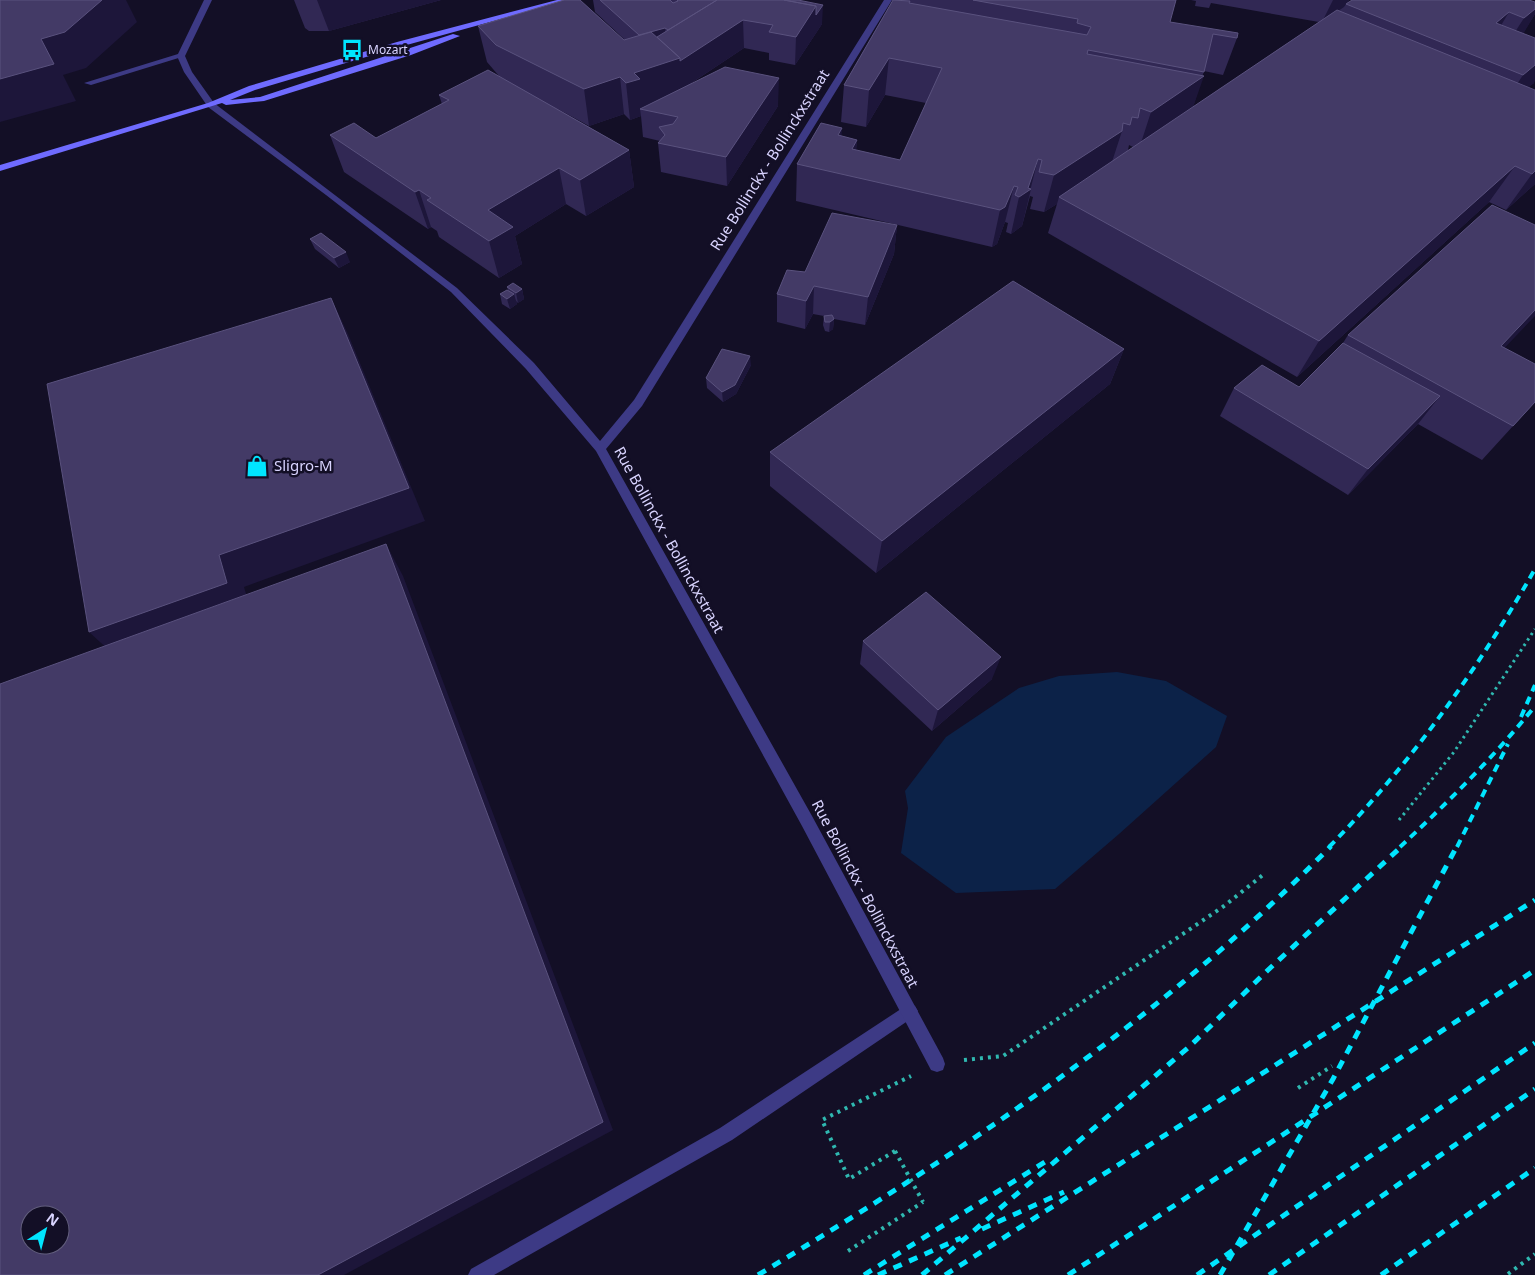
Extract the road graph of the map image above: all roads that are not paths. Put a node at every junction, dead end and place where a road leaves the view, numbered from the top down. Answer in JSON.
{"nodes":[{"id":1,"x":208,"y":0,"type":"edge"},
{"id":2,"x":566,"y":0,"type":"edge"},
{"id":3,"x":888,"y":0,"type":"edge"},
{"id":4,"x":518,"y":14,"type":"junction"},
{"id":5,"x":181,"y":56,"type":"junction"},
{"id":6,"x":88,"y":83,"type":"dead end"},
{"id":7,"x":211,"y":105,"type":"junction"},
{"id":8,"x":0,"y":168,"type":"edge"},
{"id":9,"x":600,"y":448,"type":"junction"},
{"id":10,"x":910,"y":1011,"type":"junction"},
{"id":11,"x":937,"y":1064,"type":"road end"},
{"id":12,"x":477,"y":1275,"type":"edge"}],
"edges":[{"from":1,"to":5,"type":"street"},
{"from":2,"to":4,"type":"street"},
{"from":3,"to":9,"type":"street","name":"Rue Bollinckx - Bollinckxstraat"},
{"from":4,"to":7,"type":"street"},
{"from":4,"to":7,"type":"street"},
{"from":5,"to":6,"type":"street"},
{"from":5,"to":7,"type":"street"},
{"from":7,"to":8,"type":"street"},
{"from":7,"to":9,"type":"street"},
{"from":9,"to":10,"type":"street","name":"Rue Bollinckx - Bollinckxstraat"},
{"from":10,"to":11,"type":"street","name":"Rue Bollinckx - Bollinckxstraat"},
{"from":10,"to":12,"type":"street"}]}
